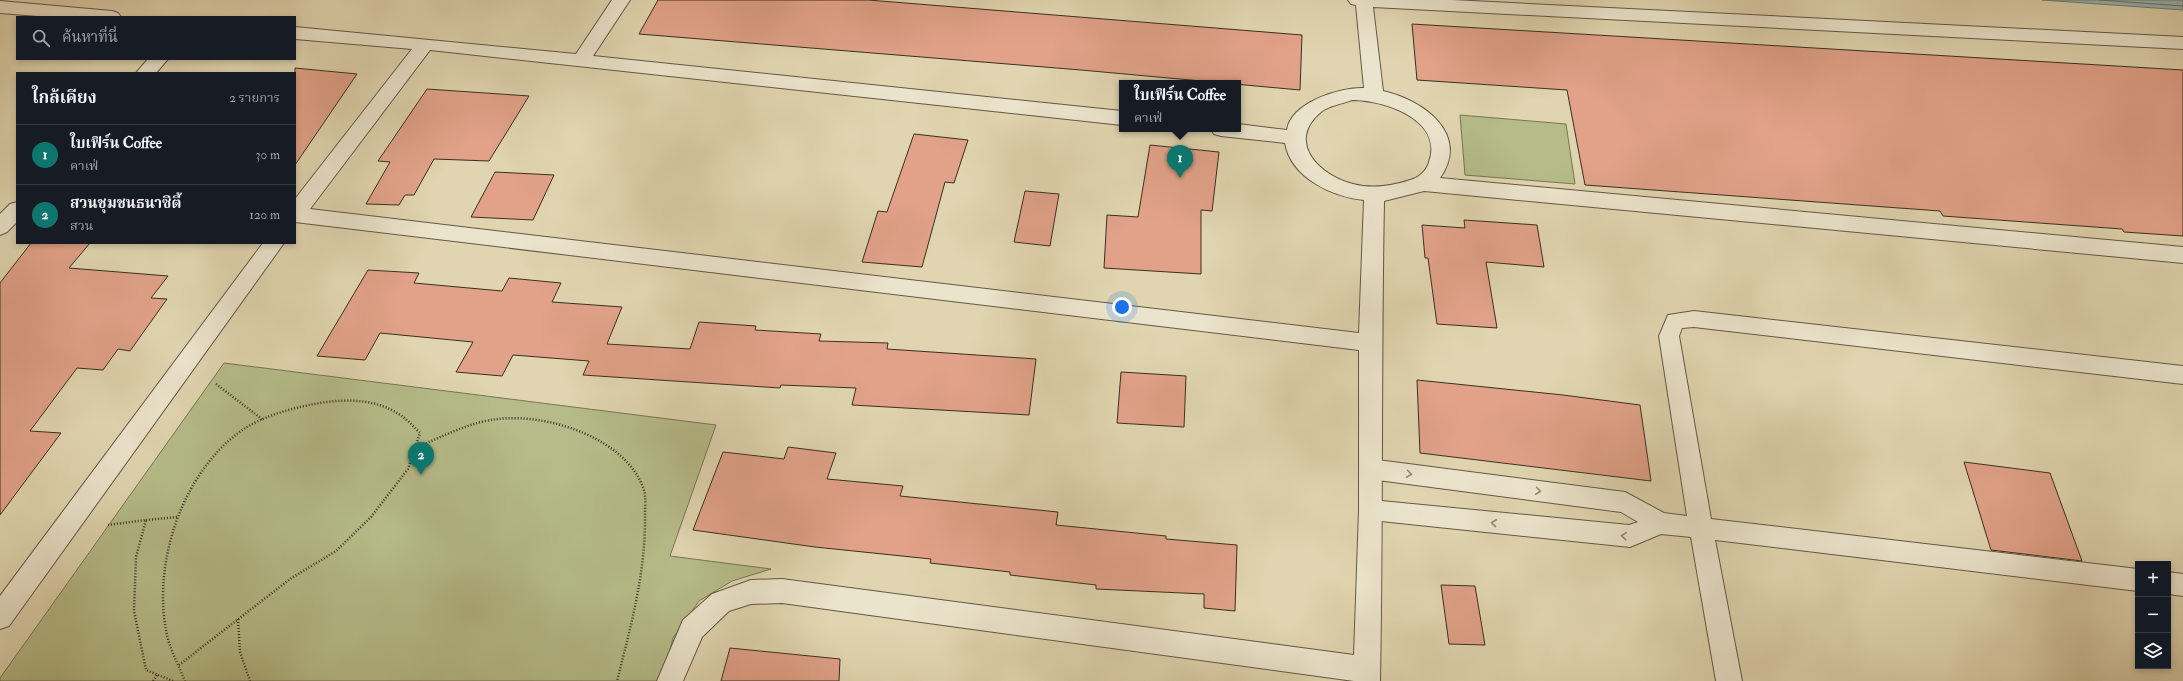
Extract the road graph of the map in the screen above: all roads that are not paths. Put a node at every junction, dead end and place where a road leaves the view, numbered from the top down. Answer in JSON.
{"nodes":[{"id":1,"x":82,"y":0,"type":"edge"},
{"id":2,"x":621,"y":0,"type":"edge"},
{"id":3,"x":1360,"y":0,"type":"edge"},
{"id":4,"x":0,"y":7,"type":"edge"},
{"id":5,"x":68,"y":13,"type":"junction"},
{"id":6,"x":101,"y":16,"type":"edge"},
{"id":7,"x":296,"y":33,"type":"edge"},
{"id":8,"x":2183,"y":43,"type":"edge"},
{"id":9,"x":425,"y":44,"type":"junction"},
{"id":10,"x":158,"y":60,"type":"edge"},
{"id":11,"x":581,"y":61,"type":"junction"},
{"id":12,"x":146,"y":72,"type":"edge"},
{"id":13,"x":1374,"y":95,"type":"junction"},
{"id":14,"x":1119,"y":118,"type":"edge"},
{"id":15,"x":1241,"y":131,"type":"edge"},
{"id":16,"x":1294,"y":137,"type":"junction"},
{"id":17,"x":1423,"y":184,"type":"junction"},
{"id":18,"x":1374,"y":196,"type":"junction"},
{"id":19,"x":16,"y":210,"type":"edge"},
{"id":20,"x":296,"y":214,"type":"edge"},
{"id":21,"x":296,"y":215,"type":"edge"},
{"id":22,"x":0,"y":227,"type":"edge"},
{"id":23,"x":273,"y":244,"type":"edge"},
{"id":24,"x":2183,"y":255,"type":"edge"},
{"id":25,"x":1370,"y":343,"type":"junction"},
{"id":26,"x":2183,"y":375,"type":"edge"},
{"id":27,"x":1370,"y":469,"type":"junction"},
{"id":28,"x":1371,"y":510,"type":"junction"},
{"id":29,"x":1660,"y":523,"type":"junction"},
{"id":30,"x":1700,"y":528,"type":"junction"},
{"id":31,"x":2135,"y":580,"type":"edge"},
{"id":32,"x":2171,"y":583,"type":"edge"},
{"id":33,"x":2183,"y":585,"type":"edge"},
{"id":34,"x":0,"y":617,"type":"edge"},
{"id":35,"x":1367,"y":675,"type":"edge"},
{"id":36,"x":670,"y":681,"type":"edge"},
{"id":37,"x":1729,"y":681,"type":"edge"}],
"edges":[{"from":1,"to":5,"type":"street"},
{"from":2,"to":11,"type":"street"},
{"from":3,"to":8,"type":"street"},
{"from":3,"to":13,"type":"street"},
{"from":4,"to":5,"type":"street"},
{"from":5,"to":6,"type":"street"},
{"from":7,"to":9,"type":"street"},
{"from":9,"to":11,"type":"street"},
{"from":9,"to":20,"type":"street"},
{"from":10,"to":12,"type":"street"},
{"from":11,"to":14,"type":"street"},
{"from":13,"to":16,"type":"street"},
{"from":13,"to":17,"type":"street"},
{"from":15,"to":16,"type":"street"},
{"from":16,"to":18,"type":"street"},
{"from":17,"to":18,"type":"street"},
{"from":17,"to":24,"type":"street"},
{"from":18,"to":25,"type":"street"},
{"from":19,"to":22,"type":"street"},
{"from":21,"to":25,"type":"street"},
{"from":23,"to":34,"type":"street"},
{"from":25,"to":27,"type":"street"},
{"from":26,"to":30,"type":"lane"},
{"from":27,"to":28,"type":"street"},
{"from":27,"to":29,"type":"lane","one_way":true},
{"from":29,"to":28,"type":"lane","one_way":true},
{"from":28,"to":35,"type":"street"},
{"from":29,"to":30,"type":"lane"},
{"from":30,"to":31,"type":"lane"},
{"from":30,"to":37,"type":"lane"},
{"from":32,"to":33,"type":"lane"},
{"from":35,"to":36,"type":"street"}]}
